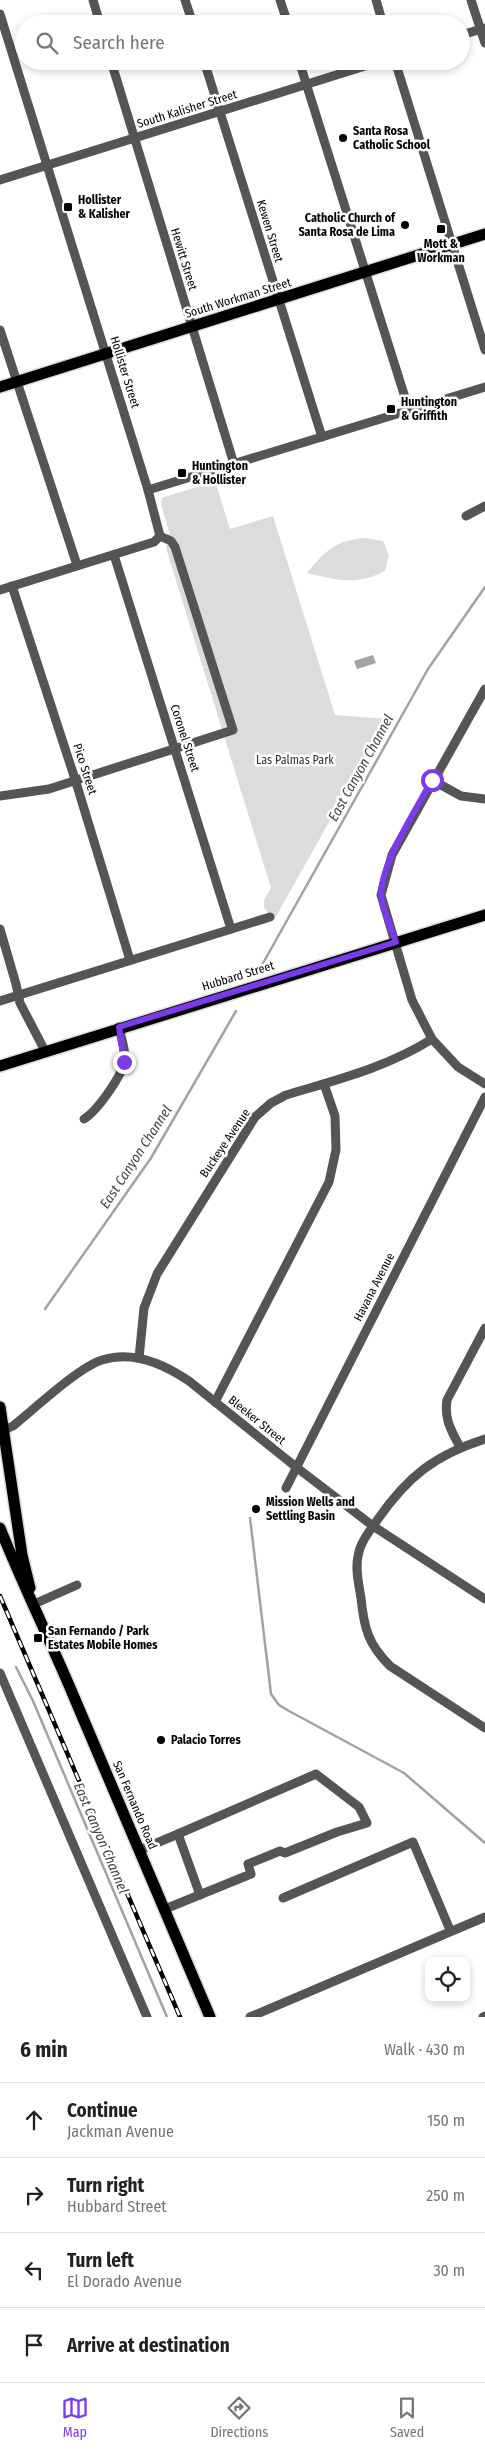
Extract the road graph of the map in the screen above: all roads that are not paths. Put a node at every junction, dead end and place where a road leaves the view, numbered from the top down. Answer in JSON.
{"nodes":[{"id":1,"x":92,"y":0,"type":"edge"},
{"id":2,"x":185,"y":0,"type":"edge"},
{"id":3,"x":280,"y":0,"type":"edge"},
{"id":4,"x":376,"y":0,"type":"edge"},
{"id":5,"x":471,"y":0,"type":"edge"},
{"id":6,"x":0,"y":14,"type":"edge"},
{"id":7,"x":97,"y":15,"type":"edge"},
{"id":8,"x":190,"y":15,"type":"edge"},
{"id":9,"x":285,"y":15,"type":"edge"},
{"id":10,"x":380,"y":15,"type":"edge"},
{"id":11,"x":483,"y":29,"type":"edge"},
{"id":12,"x":470,"y":33,"type":"edge"},
{"id":13,"x":485,"y":43,"type":"edge"},
{"id":14,"x":15,"y":63,"type":"edge"},
{"id":15,"x":17,"y":70,"type":"edge"},
{"id":16,"x":114,"y":70,"type":"edge"},
{"id":17,"x":207,"y":70,"type":"edge"},
{"id":18,"x":302,"y":70,"type":"edge"},
{"id":19,"x":352,"y":70,"type":"edge"},
{"id":20,"x":398,"y":70,"type":"edge"},
{"id":21,"x":307,"y":84,"type":"junction"},
{"id":22,"x":220,"y":112,"type":"junction"},
{"id":23,"x":135,"y":138,"type":"junction"},
{"id":24,"x":47,"y":166,"type":"junction"},
{"id":25,"x":0,"y":180,"type":"edge"},
{"id":26,"x":485,"y":234,"type":"edge"},
{"id":27,"x":452,"y":245,"type":"junction"},
{"id":28,"x":366,"y":272,"type":"junction"},
{"id":29,"x":279,"y":299,"type":"junction"},
{"id":30,"x":192,"y":327,"type":"junction"},
{"id":31,"x":0,"y":330,"type":"edge"},
{"id":32,"x":485,"y":350,"type":"edge"},
{"id":33,"x":106,"y":354,"type":"junction"},
{"id":34,"x":16,"y":382,"type":"junction"},
{"id":35,"x":0,"y":387,"type":"edge"},
{"id":36,"x":485,"y":387,"type":"edge"},
{"id":37,"x":409,"y":410,"type":"junction"},
{"id":38,"x":322,"y":437,"type":"junction"},
{"id":39,"x":234,"y":464,"type":"junction"},
{"id":40,"x":148,"y":490,"type":"junction"},
{"id":41,"x":485,"y":506,"type":"edge"},
{"id":42,"x":466,"y":516,"type":"dead end"},
{"id":43,"x":160,"y":536,"type":"junction"},
{"id":44,"x":114,"y":555,"type":"junction"},
{"id":45,"x":77,"y":565,"type":"junction"},
{"id":46,"x":12,"y":586,"type":"junction"},
{"id":47,"x":0,"y":590,"type":"edge"},
{"id":48,"x":485,"y":689,"type":"edge"},
{"id":49,"x":175,"y":749,"type":"junction"},
{"id":50,"x":75,"y":779,"type":"junction"},
{"id":51,"x":432,"y":780,"type":"junction"},
{"id":52,"x":0,"y":796,"type":"edge"},
{"id":53,"x":485,"y":799,"type":"edge"},
{"id":54,"x":485,"y":915,"type":"edge"},
{"id":55,"x":270,"y":917,"type":"dead end"},
{"id":56,"x":0,"y":929,"type":"edge"},
{"id":57,"x":232,"y":929,"type":"junction"},
{"id":58,"x":396,"y":942,"type":"junction"},
{"id":59,"x":130,"y":960,"type":"junction"},
{"id":60,"x":18,"y":995,"type":"junction"},
{"id":61,"x":0,"y":1001,"type":"edge"},
{"id":62,"x":119,"y":1027,"type":"junction"},
{"id":63,"x":432,"y":1039,"type":"junction"},
{"id":64,"x":45,"y":1051,"type":"junction"},
{"id":65,"x":0,"y":1066,"type":"edge"},
{"id":66,"x":324,"y":1084,"type":"junction"},
{"id":67,"x":485,"y":1084,"type":"edge"},
{"id":68,"x":485,"y":1097,"type":"edge"},
{"id":69,"x":84,"y":1119,"type":"dead end"},
{"id":70,"x":485,"y":1328,"type":"edge"},
{"id":71,"x":139,"y":1358,"type":"junction"},
{"id":72,"x":215,"y":1402,"type":"junction"},
{"id":73,"x":0,"y":1407,"type":"edge"},
{"id":74,"x":4,"y":1430,"type":"junction"},
{"id":75,"x":485,"y":1439,"type":"edge"},
{"id":76,"x":460,"y":1447,"type":"junction"},
{"id":77,"x":0,"y":1465,"type":"edge"},
{"id":78,"x":296,"y":1467,"type":"junction"},
{"id":79,"x":286,"y":1488,"type":"dead end"},
{"id":80,"x":14,"y":1503,"type":"junction"},
{"id":81,"x":373,"y":1526,"type":"junction"},
{"id":82,"x":0,"y":1528,"type":"edge"},
{"id":83,"x":0,"y":1541,"type":"edge"},
{"id":84,"x":20,"y":1578,"type":"junction"},
{"id":85,"x":77,"y":1586,"type":"dead end"},
{"id":86,"x":485,"y":1599,"type":"edge"},
{"id":87,"x":34,"y":1604,"type":"junction"},
{"id":88,"x":0,"y":1673,"type":"edge"},
{"id":89,"x":485,"y":1728,"type":"edge"},
{"id":90,"x":178,"y":1834,"type":"junction"},
{"id":91,"x":140,"y":1850,"type":"junction"},
{"id":92,"x":200,"y":1895,"type":"junction"},
{"id":93,"x":282,"y":1898,"type":"dead end"},
{"id":94,"x":165,"y":1909,"type":"junction"},
{"id":95,"x":485,"y":1916,"type":"edge"},
{"id":96,"x":450,"y":1930,"type":"junction"},
{"id":97,"x":147,"y":2017,"type":"edge"},
{"id":98,"x":210,"y":2017,"type":"edge"},
{"id":99,"x":250,"y":2017,"type":"edge"}],
"edges":[{"from":1,"to":7,"type":"street"},
{"from":2,"to":8,"type":"street"},
{"from":3,"to":9,"type":"street"},
{"from":4,"to":10,"type":"street"},
{"from":5,"to":11,"type":"street"},
{"from":6,"to":14,"type":"street","name":"Hollister Street"},
{"from":11,"to":12,"type":"street"},
{"from":11,"to":13,"type":"street"},
{"from":15,"to":24,"type":"street","name":"Hollister Street"},
{"from":16,"to":23,"type":"street","name":"Hewitt Street"},
{"from":17,"to":22,"type":"street","name":"Kewen Street"},
{"from":18,"to":21,"type":"street"},
{"from":19,"to":21,"type":"street","name":"South Kalisher Street"},
{"from":20,"to":27,"type":"street"},
{"from":21,"to":22,"type":"street","name":"South Kalisher Street"},
{"from":21,"to":28,"type":"street"},
{"from":22,"to":23,"type":"street","name":"South Kalisher Street"},
{"from":22,"to":29,"type":"street","name":"Kewen Street"},
{"from":23,"to":24,"type":"street","name":"South Kalisher Street"},
{"from":23,"to":30,"type":"street","name":"Hewitt Street"},
{"from":24,"to":25,"type":"street","name":"South Kalisher Street"},
{"from":24,"to":33,"type":"street","name":"Hollister Street"},
{"from":26,"to":27,"type":"main road","name":"South Workman Street"},
{"from":27,"to":28,"type":"main road","name":"South Workman Street"},
{"from":27,"to":32,"type":"street"},
{"from":28,"to":29,"type":"main road","name":"South Workman Street"},
{"from":28,"to":37,"type":"street"},
{"from":29,"to":30,"type":"main road","name":"South Workman Street"},
{"from":29,"to":38,"type":"street","name":"Kewen Street"},
{"from":30,"to":33,"type":"main road","name":"South Workman Street"},
{"from":30,"to":39,"type":"street","name":"Hewitt Street"},
{"from":31,"to":34,"type":"street"},
{"from":33,"to":34,"type":"main road","name":"South Workman Street"},
{"from":33,"to":40,"type":"street","name":"Hollister Street"},
{"from":34,"to":35,"type":"main road","name":"South Workman Street"},
{"from":34,"to":45,"type":"street"},
{"from":36,"to":37,"type":"street"},
{"from":37,"to":38,"type":"street"},
{"from":38,"to":39,"type":"street"},
{"from":39,"to":40,"type":"street"},
{"from":40,"to":43,"type":"street","name":"Hollister Street"},
{"from":41,"to":42,"type":"street"},
{"from":43,"to":44,"type":"street"},
{"from":43,"to":49,"type":"street"},
{"from":44,"to":45,"type":"street"},
{"from":44,"to":49,"type":"street","name":"Coronel Street"},
{"from":45,"to":46,"type":"street"},
{"from":46,"to":47,"type":"street"},
{"from":46,"to":50,"type":"street","name":"Pico Street"},
{"from":48,"to":51,"type":"street"},
{"from":49,"to":50,"type":"street"},
{"from":49,"to":57,"type":"street","name":"Coronel Street"},
{"from":50,"to":52,"type":"street"},
{"from":50,"to":59,"type":"street","name":"Pico Street"},
{"from":51,"to":53,"type":"street"},
{"from":51,"to":58,"type":"street"},
{"from":54,"to":58,"type":"main road","name":"Hubbard Street"},
{"from":55,"to":57,"type":"street"},
{"from":56,"to":60,"type":"street"},
{"from":57,"to":59,"type":"street"},
{"from":58,"to":62,"type":"main road","name":"Hubbard Street"},
{"from":58,"to":63,"type":"street"},
{"from":59,"to":60,"type":"street"},
{"from":60,"to":61,"type":"street"},
{"from":60,"to":64,"type":"street"},
{"from":62,"to":64,"type":"main road","name":"Hubbard Street"},
{"from":62,"to":69,"type":"street"},
{"from":63,"to":66,"type":"street","name":"Buckeye Avenue"},
{"from":63,"to":67,"type":"street"},
{"from":64,"to":65,"type":"main road","name":"Hubbard Street"},
{"from":66,"to":71,"type":"street","name":"Buckeye Avenue"},
{"from":66,"to":72,"type":"street"},
{"from":68,"to":78,"type":"street","name":"Havana Avenue"},
{"from":70,"to":76,"type":"street"},
{"from":71,"to":72,"type":"street","name":"Bleeker Street"},
{"from":71,"to":74,"type":"street","name":"Bleeker Street"},
{"from":72,"to":78,"type":"street","name":"Bleeker Street"},
{"from":73,"to":74,"type":"main road","name":"San Fernando Road"},
{"from":74,"to":80,"type":"main road","name":"San Fernando Road"},
{"from":75,"to":76,"type":"street"},
{"from":76,"to":81,"type":"street"},
{"from":77,"to":80,"type":"main road"},
{"from":78,"to":79,"type":"street","name":"Havana Avenue"},
{"from":78,"to":81,"type":"street","name":"Bleeker Street"},
{"from":80,"to":87,"type":"main road","name":"San Fernando Road"},
{"from":81,"to":86,"type":"street","name":"Bleeker Street"},
{"from":81,"to":89,"type":"street"},
{"from":82,"to":84,"type":"main road","name":"San Fernando Road"},
{"from":83,"to":84,"type":"main road"},
{"from":84,"to":87,"type":"main road","name":"San Fernando Road"},
{"from":85,"to":87,"type":"street"},
{"from":87,"to":91,"type":"main road","name":"San Fernando Road"},
{"from":88,"to":97,"type":"street"},
{"from":90,"to":91,"type":"street"},
{"from":90,"to":92,"type":"street"},
{"from":90,"to":92,"type":"street"},
{"from":91,"to":94,"type":"main road","name":"San Fernando Road"},
{"from":92,"to":94,"type":"street"},
{"from":93,"to":96,"type":"street"},
{"from":94,"to":98,"type":"main road","name":"San Fernando Road"},
{"from":95,"to":96,"type":"street"},
{"from":96,"to":99,"type":"street"}]}
